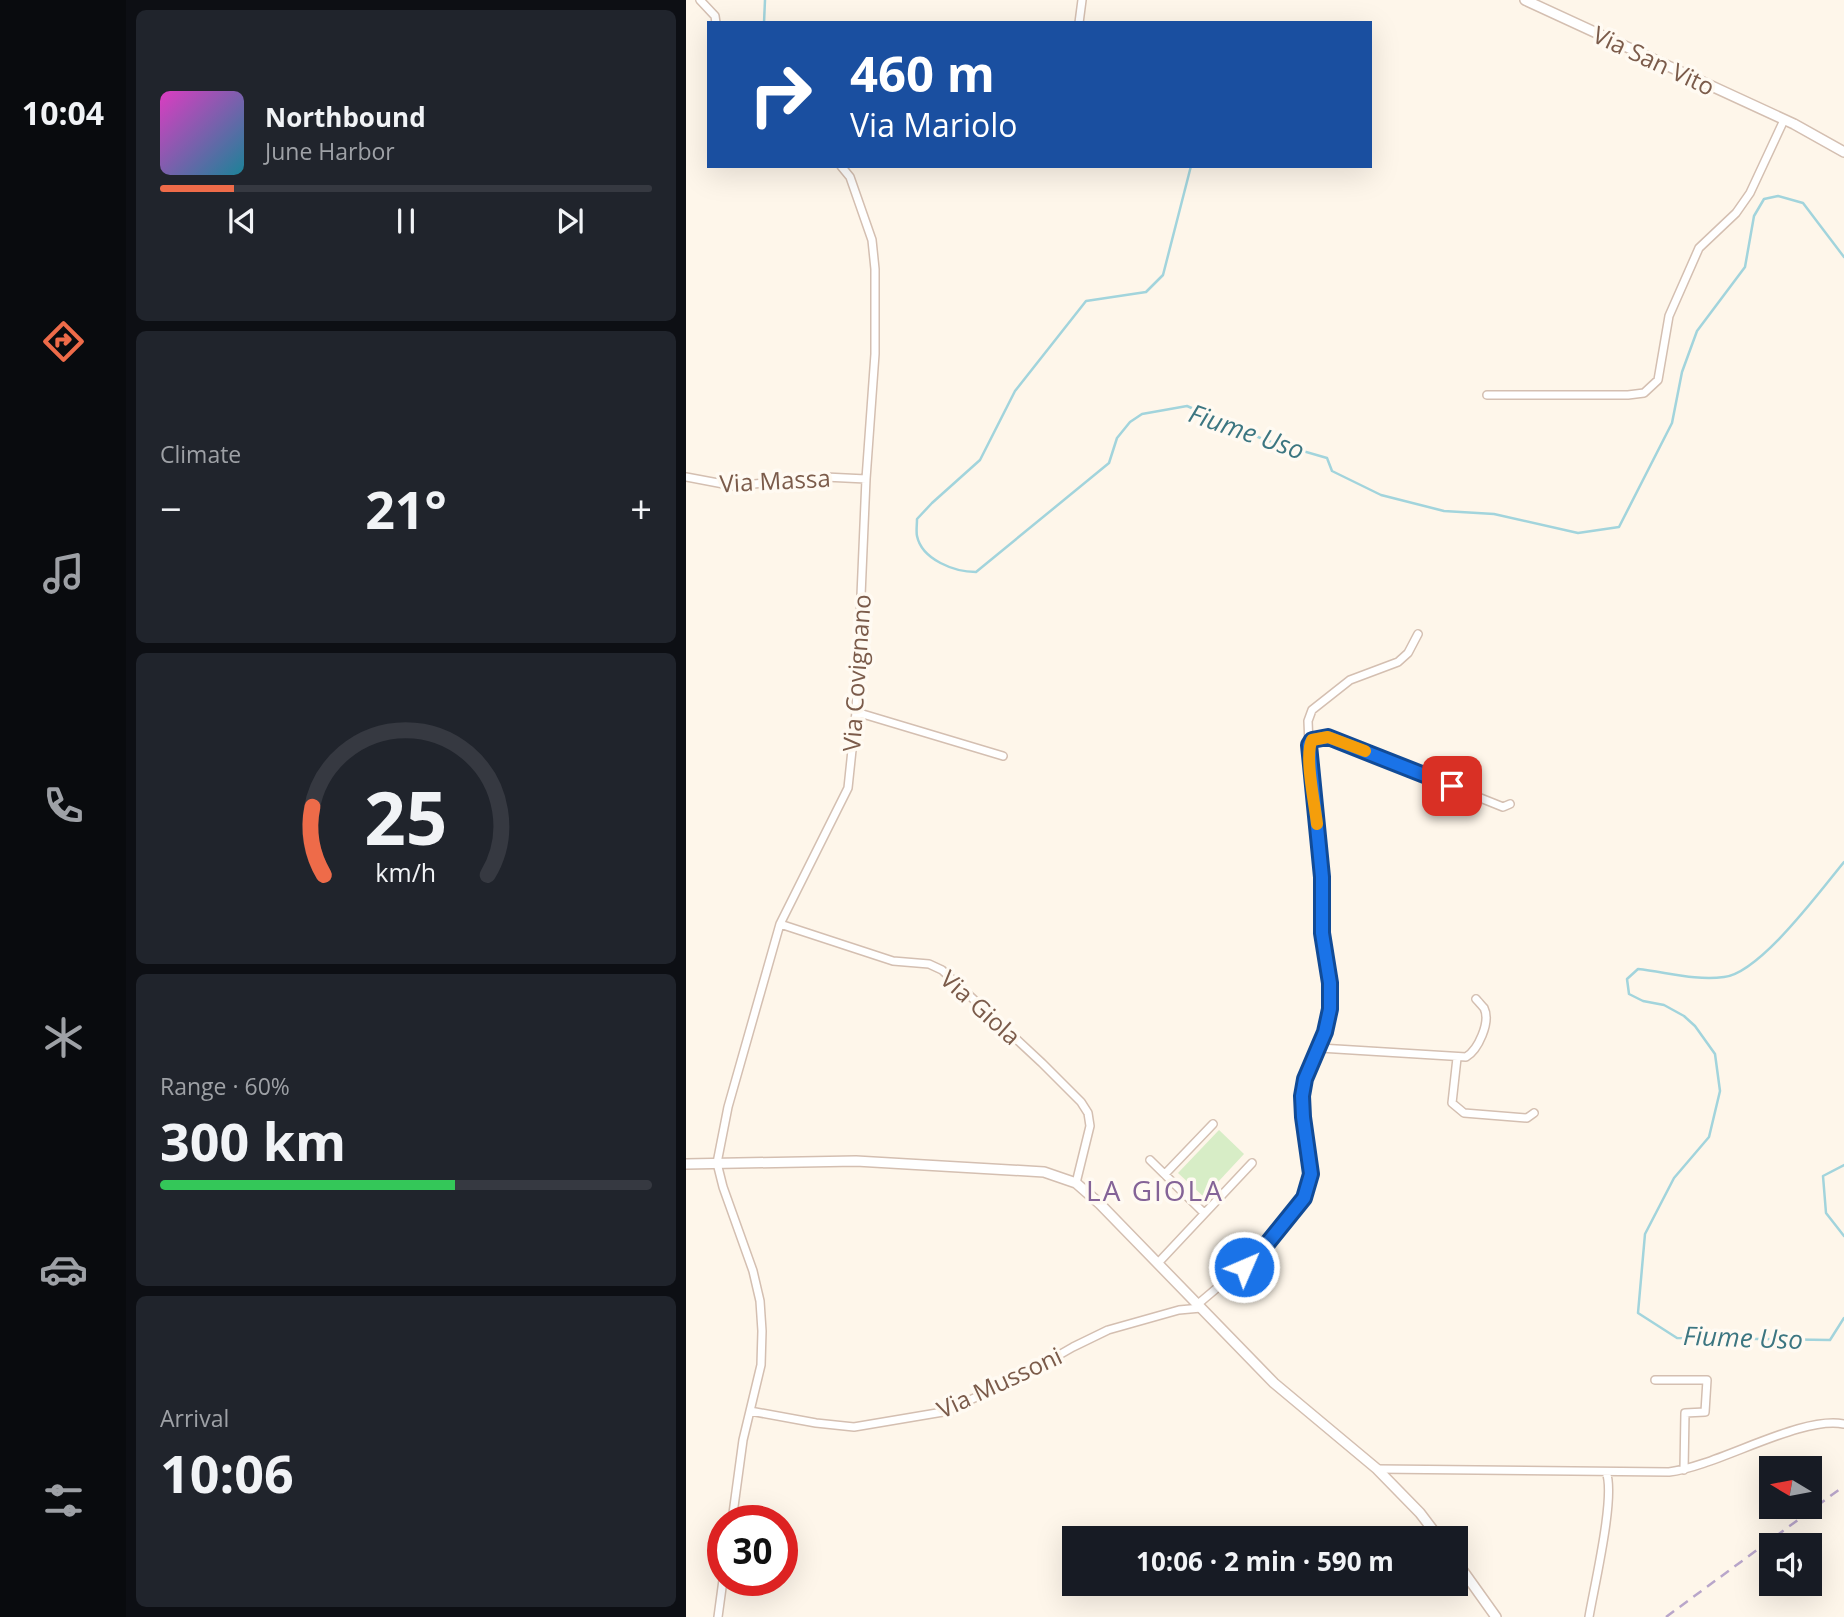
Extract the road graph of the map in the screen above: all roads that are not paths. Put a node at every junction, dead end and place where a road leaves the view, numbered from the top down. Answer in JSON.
{"nodes":[{"id":1,"x":700,"y":0,"type":"edge"},
{"id":2,"x":1082,"y":0,"type":"edge"},
{"id":3,"x":1525,"y":0,"type":"edge"},
{"id":4,"x":716,"y":21,"type":"edge"},
{"id":5,"x":1079,"y":21,"type":"edge"},
{"id":6,"x":1784,"y":120,"type":"junction"},
{"id":7,"x":1844,"y":152,"type":"edge"},
{"id":8,"x":843,"y":168,"type":"edge"},
{"id":9,"x":1487,"y":395,"type":"dead end"},
{"id":10,"x":686,"y":477,"type":"edge"},
{"id":11,"x":866,"y":479,"type":"junction"},
{"id":12,"x":1418,"y":634,"type":"dead end"},
{"id":13,"x":856,"y":712,"type":"junction"},
{"id":14,"x":1309,"y":745,"type":"junction"},
{"id":15,"x":1003,"y":756,"type":"dead end"},
{"id":16,"x":1510,"y":804,"type":"dead end"},
{"id":17,"x":780,"y":924,"type":"junction"},
{"id":18,"x":1476,"y":999,"type":"dead end"},
{"id":19,"x":1320,"y":1048,"type":"junction"},
{"id":20,"x":1457,"y":1058,"type":"junction"},
{"id":21,"x":1534,"y":1113,"type":"dead end"},
{"id":22,"x":1213,"y":1124,"type":"dead end"},
{"id":23,"x":1150,"y":1160,"type":"dead end"},
{"id":24,"x":717,"y":1163,"type":"junction"},
{"id":25,"x":1252,"y":1163,"type":"dead end"},
{"id":26,"x":686,"y":1164,"type":"edge"},
{"id":27,"x":1165,"y":1174,"type":"junction"},
{"id":28,"x":1076,"y":1183,"type":"junction"},
{"id":29,"x":1204,"y":1213,"type":"junction"},
{"id":30,"x":1158,"y":1264,"type":"junction"},
{"id":31,"x":1199,"y":1306,"type":"junction"},
{"id":32,"x":1655,"y":1381,"type":"dead end"},
{"id":33,"x":750,"y":1411,"type":"junction"},
{"id":34,"x":1844,"y":1424,"type":"edge"},
{"id":35,"x":1377,"y":1469,"type":"junction"},
{"id":36,"x":1684,"y":1470,"type":"junction"},
{"id":37,"x":1606,"y":1472,"type":"junction"},
{"id":38,"x":734,"y":1505,"type":"edge"},
{"id":39,"x":1430,"y":1526,"type":"edge"},
{"id":40,"x":1468,"y":1578,"type":"edge"},
{"id":41,"x":721,"y":1596,"type":"edge"},
{"id":42,"x":718,"y":1617,"type":"edge"},
{"id":43,"x":1496,"y":1617,"type":"edge"},
{"id":44,"x":1589,"y":1617,"type":"edge"}],
"edges":[{"from":1,"to":4,"type":"street"},
{"from":2,"to":5,"type":"street"},
{"from":3,"to":6,"type":"street","name":"Via San Vito"},
{"from":6,"to":7,"type":"street","name":"Via San Vito"},
{"from":6,"to":9,"type":"street"},
{"from":8,"to":11,"type":"street","name":"Via Covignano"},
{"from":10,"to":11,"type":"street","name":"Via Massa"},
{"from":11,"to":13,"type":"street","name":"Via Covignano"},
{"from":12,"to":14,"type":"street"},
{"from":13,"to":15,"type":"street"},
{"from":13,"to":17,"type":"street","name":"Via Covignano"},
{"from":14,"to":16,"type":"street"},
{"from":14,"to":19,"type":"street"},
{"from":17,"to":24,"type":"street","name":"Via Covignano"},
{"from":17,"to":28,"type":"street","name":"Via Giola"},
{"from":18,"to":20,"type":"street"},
{"from":19,"to":20,"type":"street"},
{"from":19,"to":31,"type":"street"},
{"from":20,"to":21,"type":"street"},
{"from":22,"to":27,"type":"street"},
{"from":23,"to":27,"type":"street"},
{"from":24,"to":26,"type":"street"},
{"from":24,"to":28,"type":"street"},
{"from":24,"to":33,"type":"street"},
{"from":25,"to":29,"type":"street"},
{"from":27,"to":29,"type":"street"},
{"from":28,"to":30,"type":"street"},
{"from":29,"to":30,"type":"street"},
{"from":30,"to":31,"type":"street"},
{"from":31,"to":33,"type":"street","name":"Via Mussoni"},
{"from":31,"to":35,"type":"street"},
{"from":32,"to":36,"type":"street"},
{"from":33,"to":38,"type":"street"},
{"from":34,"to":36,"type":"street"},
{"from":35,"to":37,"type":"street"},
{"from":35,"to":39,"type":"street"},
{"from":36,"to":37,"type":"street"},
{"from":37,"to":44,"type":"street"},
{"from":40,"to":43,"type":"street"},
{"from":41,"to":42,"type":"street"}]}
